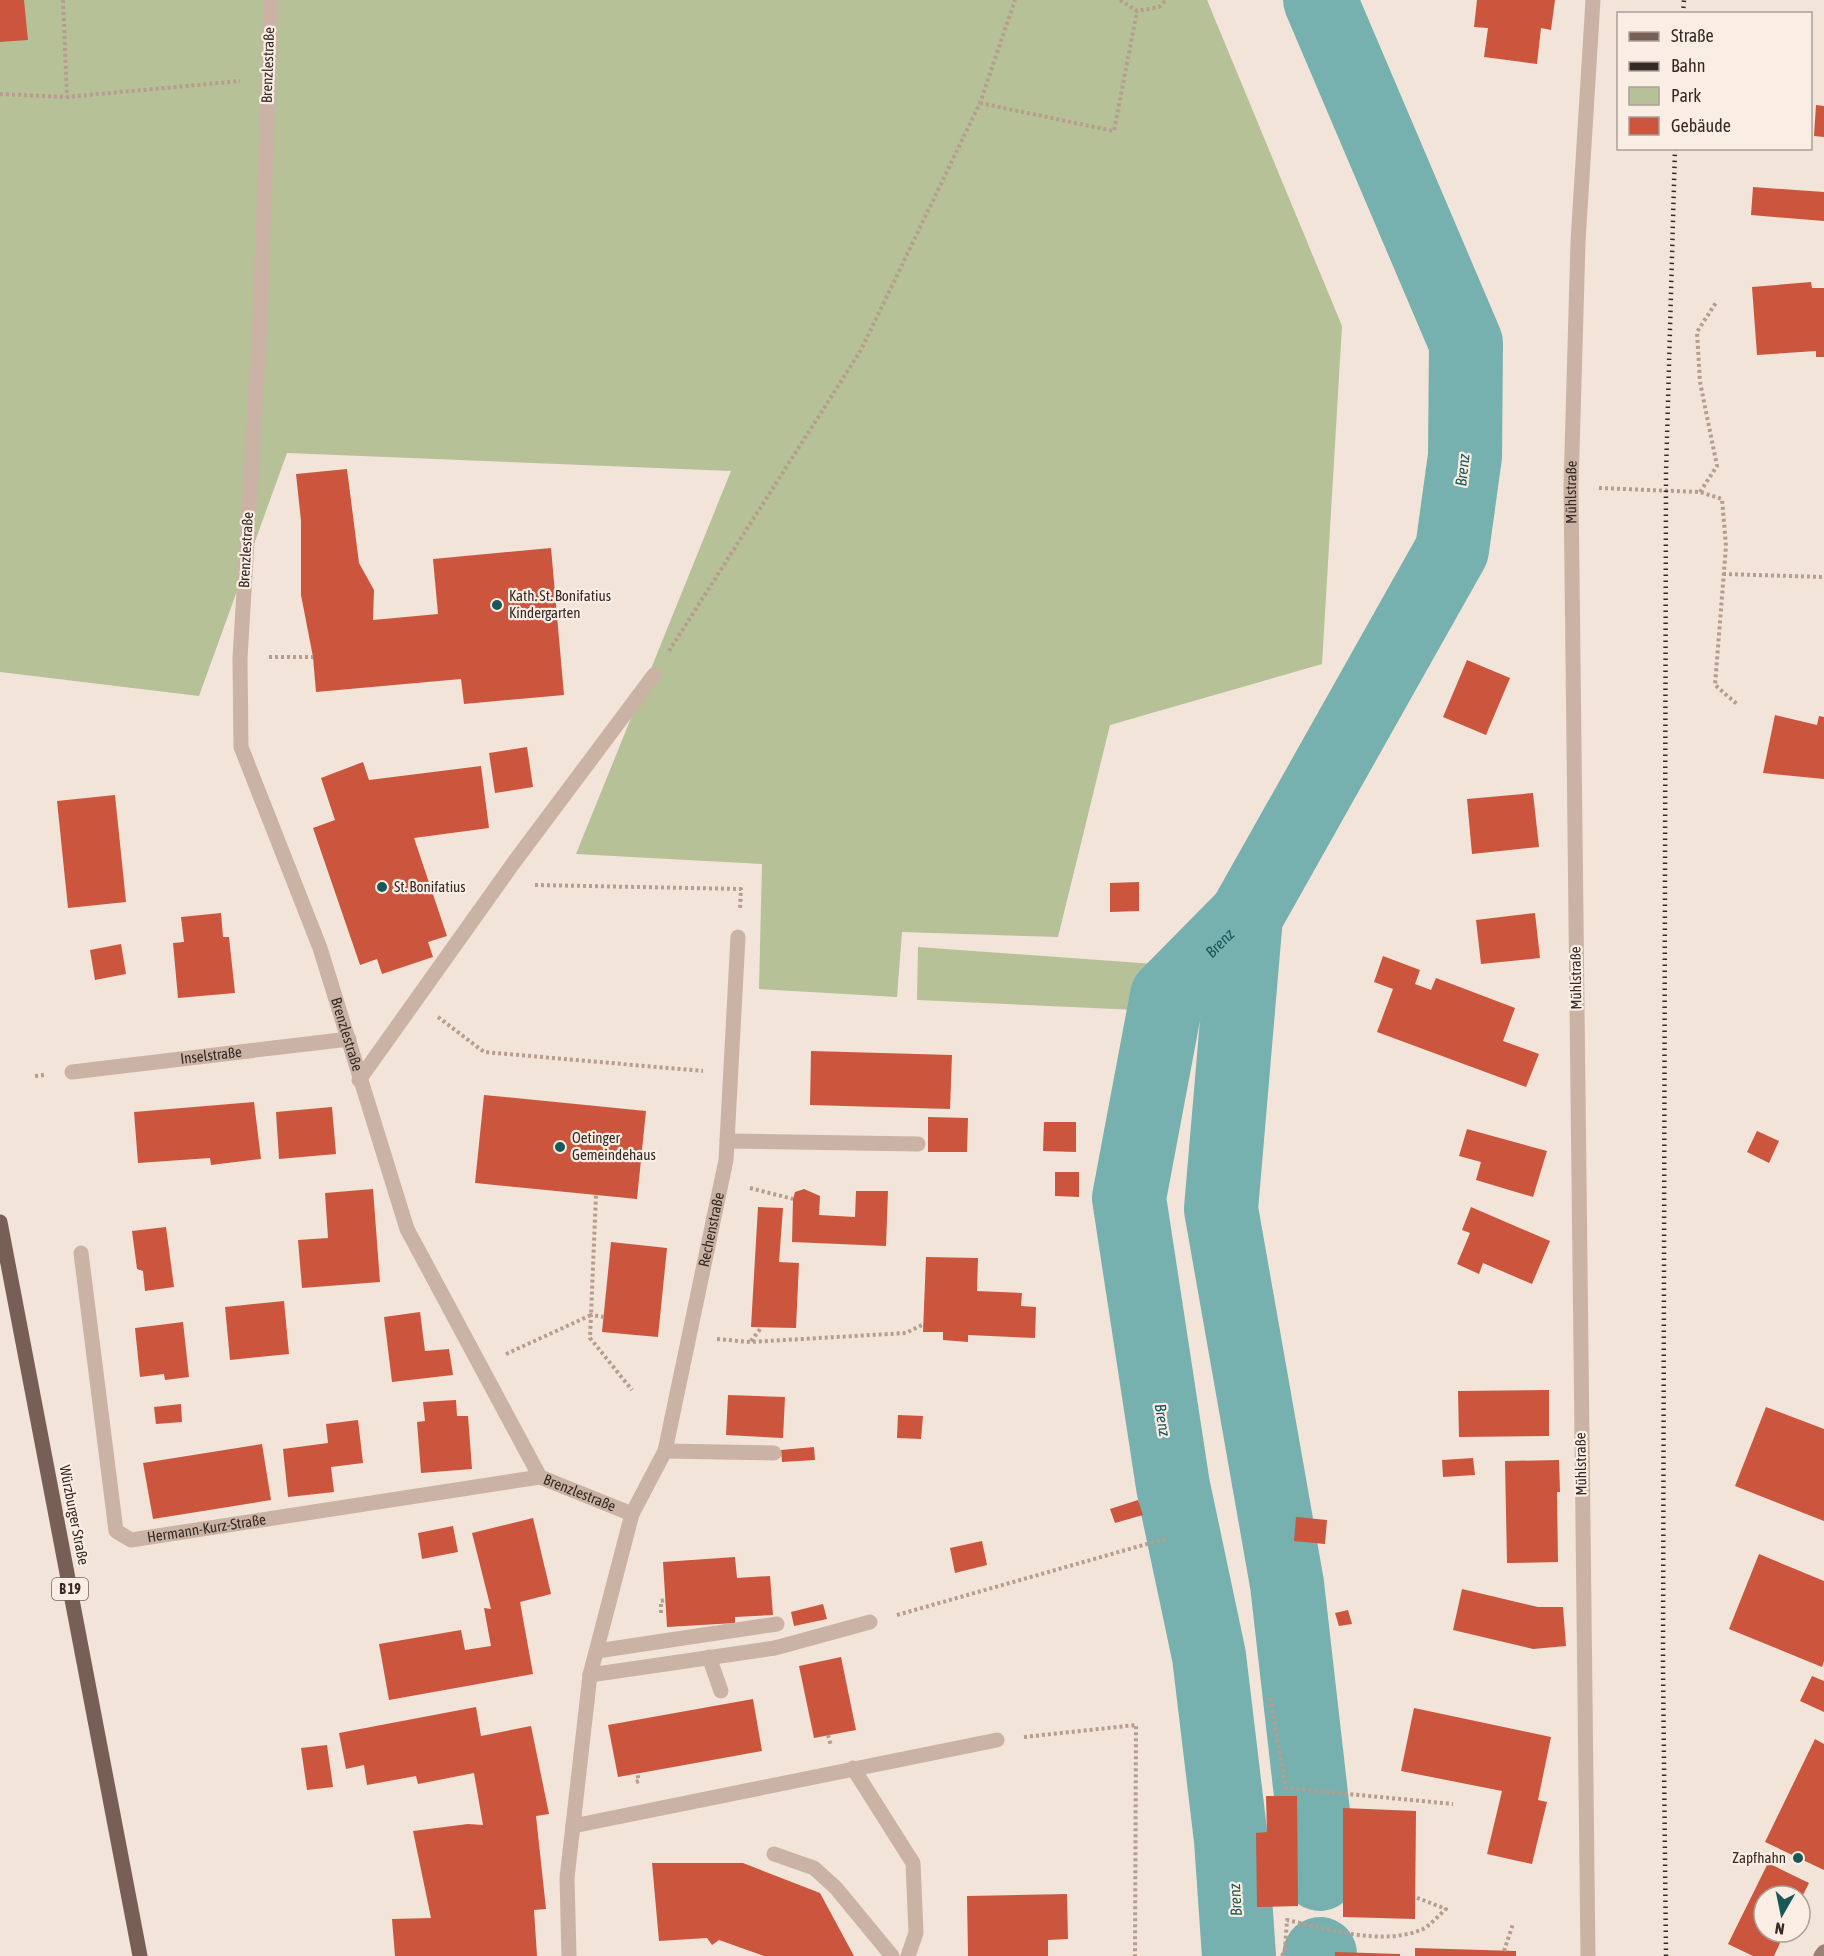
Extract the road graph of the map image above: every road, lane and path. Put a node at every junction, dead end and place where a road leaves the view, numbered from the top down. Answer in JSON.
{"nodes":[{"id":1,"x":63,"y":0,"type":"edge"},
{"id":2,"x":271,"y":0,"type":"edge"},
{"id":3,"x":1015,"y":0,"type":"edge"},
{"id":4,"x":1120,"y":0,"type":"edge"},
{"id":5,"x":1166,"y":0,"type":"edge"},
{"id":6,"x":1593,"y":0,"type":"edge"},
{"id":7,"x":1137,"y":11,"type":"junction"},
{"id":8,"x":268,"y":78,"type":"junction"},
{"id":9,"x":0,"y":94,"type":"edge"},
{"id":10,"x":66,"y":97,"type":"junction"},
{"id":11,"x":980,"y":103,"type":"junction"},
{"id":12,"x":1717,"y":301,"type":"dead end"},
{"id":13,"x":1571,"y":487,"type":"junction"},
{"id":14,"x":1700,"y":492,"type":"junction"},
{"id":15,"x":1723,"y":574,"type":"junction"},
{"id":16,"x":1824,"y":577,"type":"edge"},
{"id":17,"x":313,"y":657,"type":"dead end"},
{"id":18,"x":240,"y":658,"type":"junction"},
{"id":19,"x":654,"y":675,"type":"joint"},
{"id":20,"x":1738,"y":705,"type":"dead end"},
{"id":21,"x":512,"y":865,"type":"junction"},
{"id":22,"x":738,"y":937,"type":"joint"},
{"id":23,"x":416,"y":1000,"type":"junction"},
{"id":24,"x":349,"y":1039,"type":"junction"},
{"id":25,"x":72,"y":1072,"type":"dead end"},
{"id":26,"x":731,"y":1074,"type":"junction"},
{"id":27,"x":359,"y":1080,"type":"junction"},
{"id":28,"x":727,"y":1141,"type":"junction"},
{"id":29,"x":918,"y":1144,"type":"dead end"},
{"id":30,"x":722,"y":1181,"type":"junction"},
{"id":31,"x":596,"y":1195,"type":"dead end"},
{"id":32,"x":793,"y":1199,"type":"dead end"},
{"id":33,"x":0,"y":1222,"type":"edge"},
{"id":34,"x":81,"y":1253,"type":"dead end"},
{"id":35,"x":591,"y":1315,"type":"junction"},
{"id":36,"x":604,"y":1317,"type":"dead end"},
{"id":37,"x":924,"y":1323,"type":"dead end"},
{"id":38,"x":761,"y":1328,"type":"dead end"},
{"id":39,"x":689,"y":1336,"type":"junction"},
{"id":40,"x":750,"y":1342,"type":"junction"},
{"id":41,"x":480,"y":1365,"type":"junction"},
{"id":42,"x":632,"y":1390,"type":"dead end"},
{"id":43,"x":665,"y":1451,"type":"junction"},
{"id":44,"x":774,"y":1453,"type":"dead end"},
{"id":45,"x":540,"y":1477,"type":"junction"},
{"id":46,"x":632,"y":1514,"type":"junction"},
{"id":47,"x":1167,"y":1538,"type":"dead end"},
{"id":48,"x":665,"y":1600,"type":"dead end"},
{"id":49,"x":661,"y":1618,"type":"dead end"},
{"id":50,"x":870,"y":1622,"type":"joint"},
{"id":51,"x":777,"y":1624,"type":"dead end"},
{"id":52,"x":597,"y":1651,"type":"junction"},
{"id":53,"x":709,"y":1657,"type":"junction"},
{"id":54,"x":590,"y":1675,"type":"junction"},
{"id":55,"x":721,"y":1691,"type":"dead end"},
{"id":56,"x":1270,"y":1698,"type":"dead end"},
{"id":57,"x":997,"y":1740,"type":"joint"},
{"id":58,"x":853,"y":1768,"type":"junction"},
{"id":59,"x":637,"y":1773,"type":"dead end"},
{"id":60,"x":628,"y":1783,"type":"dead end"},
{"id":61,"x":1453,"y":1804,"type":"dead end"},
{"id":62,"x":573,"y":1826,"type":"junction"},
{"id":63,"x":774,"y":1854,"type":"dead end"},
{"id":64,"x":1415,"y":1897,"type":"dead end"},
{"id":65,"x":1513,"y":1924,"type":"dead end"},
{"id":66,"x":1504,"y":1951,"type":"dead end"},
{"id":67,"x":1824,"y":1952,"type":"edge"},
{"id":68,"x":140,"y":1956,"type":"edge"},
{"id":69,"x":569,"y":1956,"type":"edge"},
{"id":70,"x":892,"y":1956,"type":"edge"},
{"id":71,"x":908,"y":1956,"type":"edge"},
{"id":72,"x":1135,"y":1956,"type":"edge"},
{"id":73,"x":1282,"y":1956,"type":"edge"},
{"id":74,"x":1588,"y":1956,"type":"edge"},
{"id":75,"x":1821,"y":1956,"type":"edge"}],
"edges":[{"from":1,"to":10,"type":"path"},
{"from":2,"to":8,"type":"street","name":"Brenzlestraße"},
{"from":3,"to":11,"type":"path"},
{"from":4,"to":7,"type":"path"},
{"from":5,"to":7,"type":"path"},
{"from":6,"to":13,"type":"street","name":"Mühlstraße"},
{"from":7,"to":11,"type":"path"},
{"from":8,"to":10,"type":"path"},
{"from":8,"to":18,"type":"street","name":"Brenzlestraße"},
{"from":9,"to":10,"type":"path"},
{"from":11,"to":19,"type":"path"},
{"from":12,"to":14,"type":"path"},
{"from":13,"to":14,"type":"path"},
{"from":13,"to":74,"type":"street","name":"Mühlstraße"},
{"from":14,"to":15,"type":"path"},
{"from":15,"to":16,"type":"path"},
{"from":15,"to":20,"type":"path"},
{"from":17,"to":18,"type":"path"},
{"from":18,"to":24,"type":"street","name":"Brenzlestraße"},
{"from":19,"to":21,"type":"street","name":"Brenzlestraße"},
{"from":21,"to":22,"type":"path"},
{"from":21,"to":23,"type":"street","name":"Brenzlestraße"},
{"from":22,"to":26,"type":"street","name":"Rechenstraße"},
{"from":23,"to":26,"type":"path"},
{"from":23,"to":27,"type":"street","name":"Brenzlestraße"},
{"from":24,"to":25,"type":"street","name":"Inselstraße"},
{"from":24,"to":27,"type":"street","name":"Brenzlestraße"},
{"from":26,"to":28,"type":"street","name":"Rechenstraße"},
{"from":27,"to":41,"type":"street","name":"Brenzlestraße"},
{"from":28,"to":29,"type":"street"},
{"from":28,"to":30,"type":"street","name":"Rechenstraße"},
{"from":30,"to":32,"type":"path"},
{"from":30,"to":39,"type":"street","name":"Rechenstraße"},
{"from":31,"to":35,"type":"path"},
{"from":33,"to":68,"type":"main road","name":"Würzburger Straße","number":"B 19"},
{"from":34,"to":45,"type":"street","name":"Hermann-Kurz-Straße"},
{"from":35,"to":36,"type":"path"},
{"from":35,"to":41,"type":"path"},
{"from":35,"to":42,"type":"path"},
{"from":37,"to":40,"type":"path"},
{"from":38,"to":40,"type":"path"},
{"from":39,"to":40,"type":"path"},
{"from":39,"to":43,"type":"street","name":"Rechenstraße"},
{"from":41,"to":45,"type":"street","name":"Brenzlestraße"},
{"from":43,"to":44,"type":"street"},
{"from":43,"to":46,"type":"street","name":"Rechenstraße"},
{"from":45,"to":46,"type":"street","name":"Brenzlestraße"},
{"from":46,"to":52,"type":"street","name":"Brenzlestraße"},
{"from":47,"to":50,"type":"path"},
{"from":48,"to":49,"type":"path"},
{"from":50,"to":53,"type":"street"},
{"from":51,"to":52,"type":"street"},
{"from":52,"to":54,"type":"street","name":"Brenzlestraße"},
{"from":53,"to":54,"type":"street"},
{"from":53,"to":55,"type":"street"},
{"from":54,"to":62,"type":"street","name":"Brenzlestraße"},
{"from":56,"to":61,"type":"path"},
{"from":57,"to":58,"type":"street"},
{"from":57,"to":72,"type":"path"},
{"from":58,"to":62,"type":"street"},
{"from":58,"to":71,"type":"street"},
{"from":59,"to":60,"type":"path"},
{"from":62,"to":69,"type":"street","name":"Brenzlestraße"},
{"from":63,"to":70,"type":"street"},
{"from":64,"to":73,"type":"path"},
{"from":65,"to":66,"type":"path"},
{"from":67,"to":75,"type":"street"}]}
